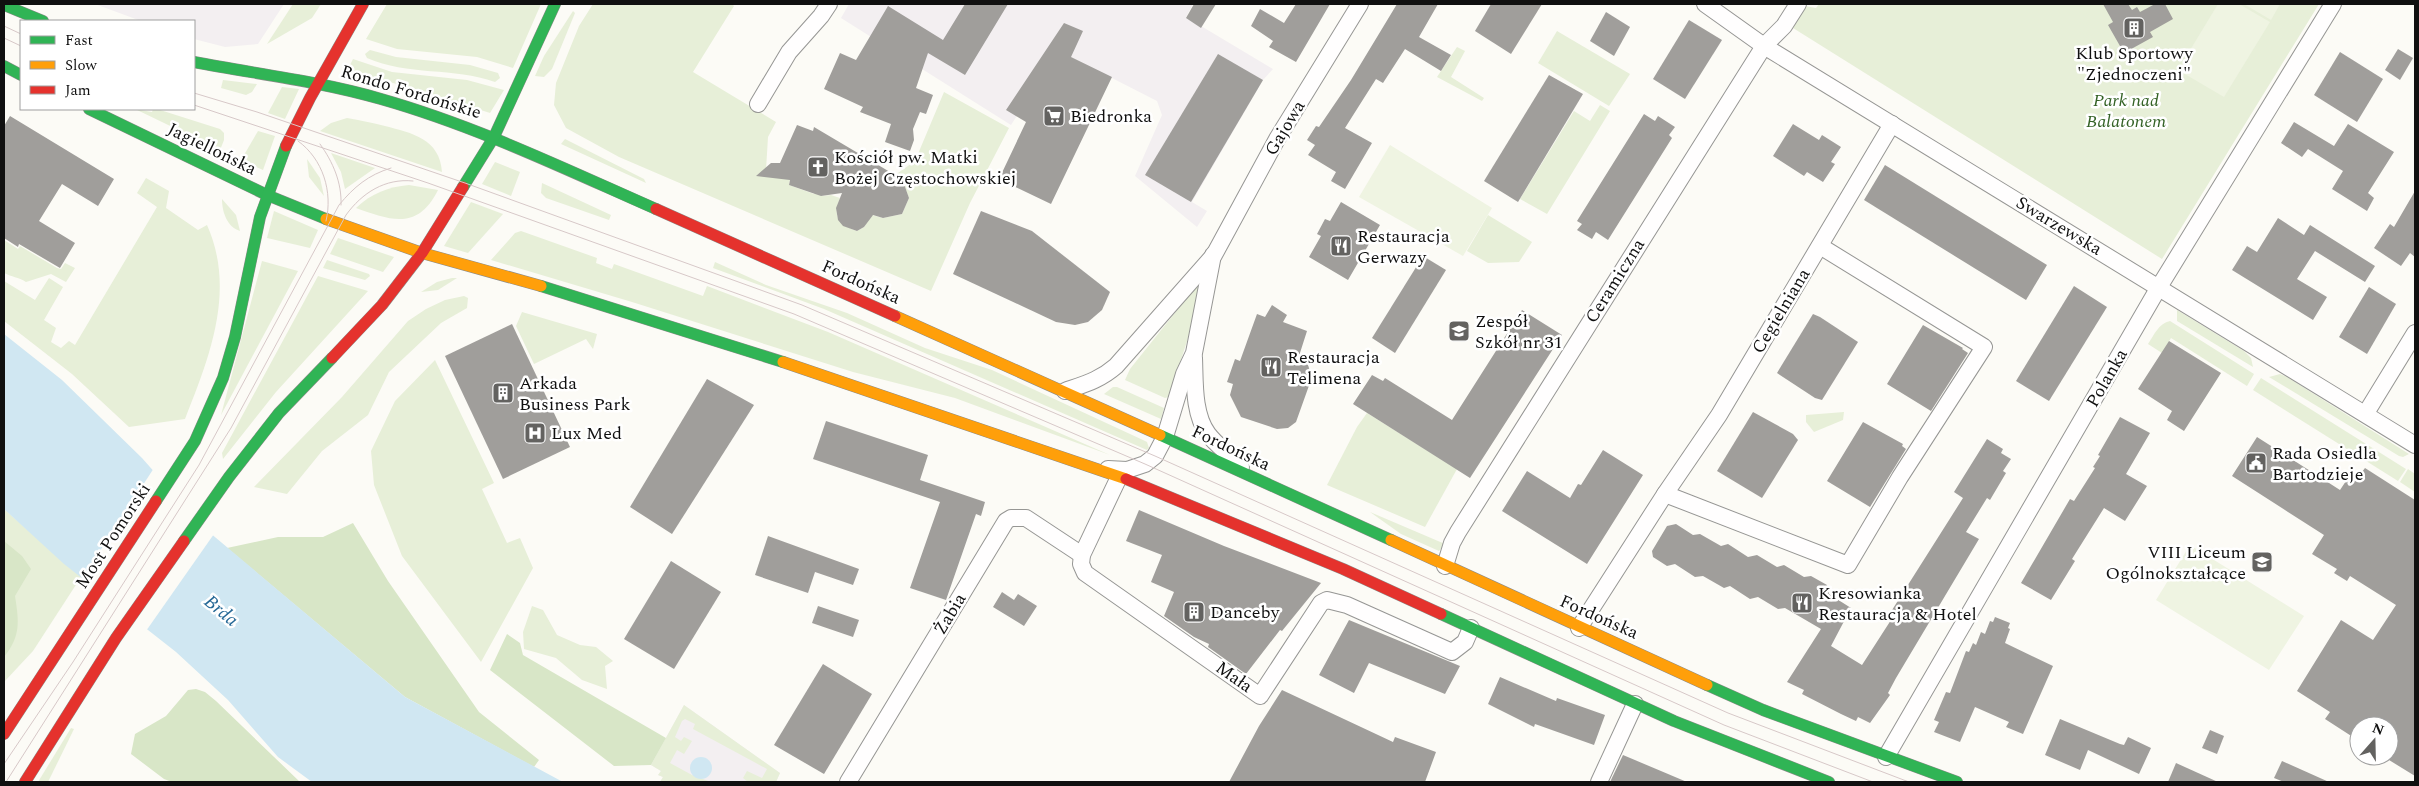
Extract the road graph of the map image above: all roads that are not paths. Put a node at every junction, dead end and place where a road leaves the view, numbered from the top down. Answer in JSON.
{"nodes":[{"id":1,"x":363,"y":4,"type":"edge"},
{"id":2,"x":555,"y":4,"type":"edge"},
{"id":3,"x":829,"y":4,"type":"edge"},
{"id":4,"x":1360,"y":4,"type":"edge"},
{"id":5,"x":1705,"y":4,"type":"edge"},
{"id":6,"x":1798,"y":4,"type":"edge"},
{"id":7,"x":2333,"y":4,"type":"edge"},
{"id":8,"x":4,"y":5,"type":"edge"},
{"id":9,"x":41,"y":20,"type":"edge"},
{"id":10,"x":1764,"y":46,"type":"junction"},
{"id":11,"x":195,"y":62,"type":"edge"},
{"id":12,"x":4,"y":66,"type":"edge"},
{"id":13,"x":20,"y":74,"type":"edge"},
{"id":14,"x":319,"y":83,"type":"junction"},
{"id":15,"x":758,"y":104,"type":"dead end"},
{"id":16,"x":91,"y":110,"type":"edge"},
{"id":17,"x":1892,"y":124,"type":"junction"},
{"id":18,"x":494,"y":136,"type":"junction"},
{"id":19,"x":267,"y":195,"type":"junction"},
{"id":20,"x":1820,"y":246,"type":"junction"},
{"id":21,"x":422,"y":252,"type":"junction"},
{"id":22,"x":1214,"y":255,"type":"junction"},
{"id":23,"x":2160,"y":287,"type":"junction"},
{"id":24,"x":2415,"y":333,"type":"edge"},
{"id":25,"x":1194,"y":352,"type":"junction"},
{"id":26,"x":1065,"y":391,"type":"junction"},
{"id":27,"x":2366,"y":413,"type":"junction"},
{"id":28,"x":1166,"y":437,"type":"junction"},
{"id":29,"x":195,"y":441,"type":"joint"},
{"id":30,"x":2415,"y":445,"type":"edge"},
{"id":31,"x":1098,"y":469,"type":"junction"},
{"id":32,"x":1119,"y":477,"type":"junction"},
{"id":33,"x":1263,"y":482,"type":"junction"},
{"id":34,"x":1665,"y":494,"type":"junction"},
{"id":35,"x":1082,"y":555,"type":"junction"},
{"id":36,"x":1445,"y":566,"type":"junction"},
{"id":37,"x":1471,"y":628,"type":"junction"},
{"id":38,"x":1579,"y":628,"type":"junction"},
{"id":39,"x":1635,"y":704,"type":"junction"},
{"id":40,"x":4,"y":734,"type":"edge"},
{"id":41,"x":1886,"y":757,"type":"junction"},
{"id":42,"x":25,"y":782,"type":"edge"},
{"id":43,"x":848,"y":782,"type":"edge"},
{"id":44,"x":1599,"y":782,"type":"edge"},
{"id":45,"x":1829,"y":782,"type":"edge"},
{"id":46,"x":1957,"y":782,"type":"edge"}],
"edges":[{"from":1,"to":14,"type":"main road"},
{"from":2,"to":18,"type":"main road"},
{"from":3,"to":15,"type":"street"},
{"from":4,"to":22,"type":"street","name":"Gajowa"},
{"from":5,"to":10,"type":"street","name":"Swarzewska"},
{"from":6,"to":10,"type":"street","name":"Ceramiczna"},
{"from":7,"to":23,"type":"street","name":"Polanka"},
{"from":8,"to":9,"type":"main road"},
{"from":10,"to":17,"type":"street","name":"Swarzewska"},
{"from":10,"to":36,"type":"street","name":"Ceramiczna"},
{"from":11,"to":14,"type":"main road"},
{"from":12,"to":13,"type":"main road"},
{"from":14,"to":18,"type":"main road","name":"Rondo Fordońskie"},
{"from":14,"to":19,"type":"main road","name":"Rondo Fordońskie"},
{"from":16,"to":19,"type":"main road","name":"Jagiellońska"},
{"from":17,"to":20,"type":"street","name":"Cegielniana"},
{"from":17,"to":23,"type":"street","name":"Swarzewska"},
{"from":18,"to":21,"type":"main road","name":"Rondo Fordońskie"},
{"from":18,"to":26,"type":"main road","name":"Fordońska"},
{"from":19,"to":21,"type":"main road"},
{"from":19,"to":29,"type":"main road","name":"Rondo Fordońskie"},
{"from":20,"to":34,"type":"street","name":"Cegielniana"},
{"from":20,"to":34,"type":"street"},
{"from":21,"to":31,"type":"main road"},
{"from":21,"to":42,"type":"main road","name":"Rondo Fordońskie"},
{"from":22,"to":25,"type":"street","name":"Gajowa"},
{"from":22,"to":26,"type":"street","name":"Gajowa"},
{"from":23,"to":27,"type":"street","name":"Swarzewska"},
{"from":23,"to":41,"type":"street","name":"Polanka"},
{"from":24,"to":27,"type":"street"},
{"from":25,"to":28,"type":"street","name":"Gajowa"},
{"from":25,"to":33,"type":"street","name":"Gajowa"},
{"from":26,"to":28,"type":"main road","name":"Fordońska"},
{"from":27,"to":30,"type":"street","name":"Swarzewska"},
{"from":28,"to":31,"type":"street","name":"Gajowa"},
{"from":28,"to":33,"type":"main road","name":"Fordońska"},
{"from":29,"to":40,"type":"main road","name":"Most Pomorski"},
{"from":31,"to":32,"type":"main road"},
{"from":32,"to":35,"type":"street"},
{"from":32,"to":37,"type":"main road"},
{"from":33,"to":36,"type":"main road","name":"Fordońska"},
{"from":34,"to":38,"type":"street","name":"Cegielniana"},
{"from":35,"to":37,"type":"street","name":"Mała"},
{"from":35,"to":43,"type":"street","name":"Żabia"},
{"from":36,"to":38,"type":"main road","name":"Fordońska"},
{"from":37,"to":39,"type":"main road"},
{"from":38,"to":41,"type":"main road","name":"Fordońska"},
{"from":39,"to":44,"type":"street"},
{"from":39,"to":45,"type":"main road"},
{"from":41,"to":46,"type":"main road","name":"Fordońska"}]}
